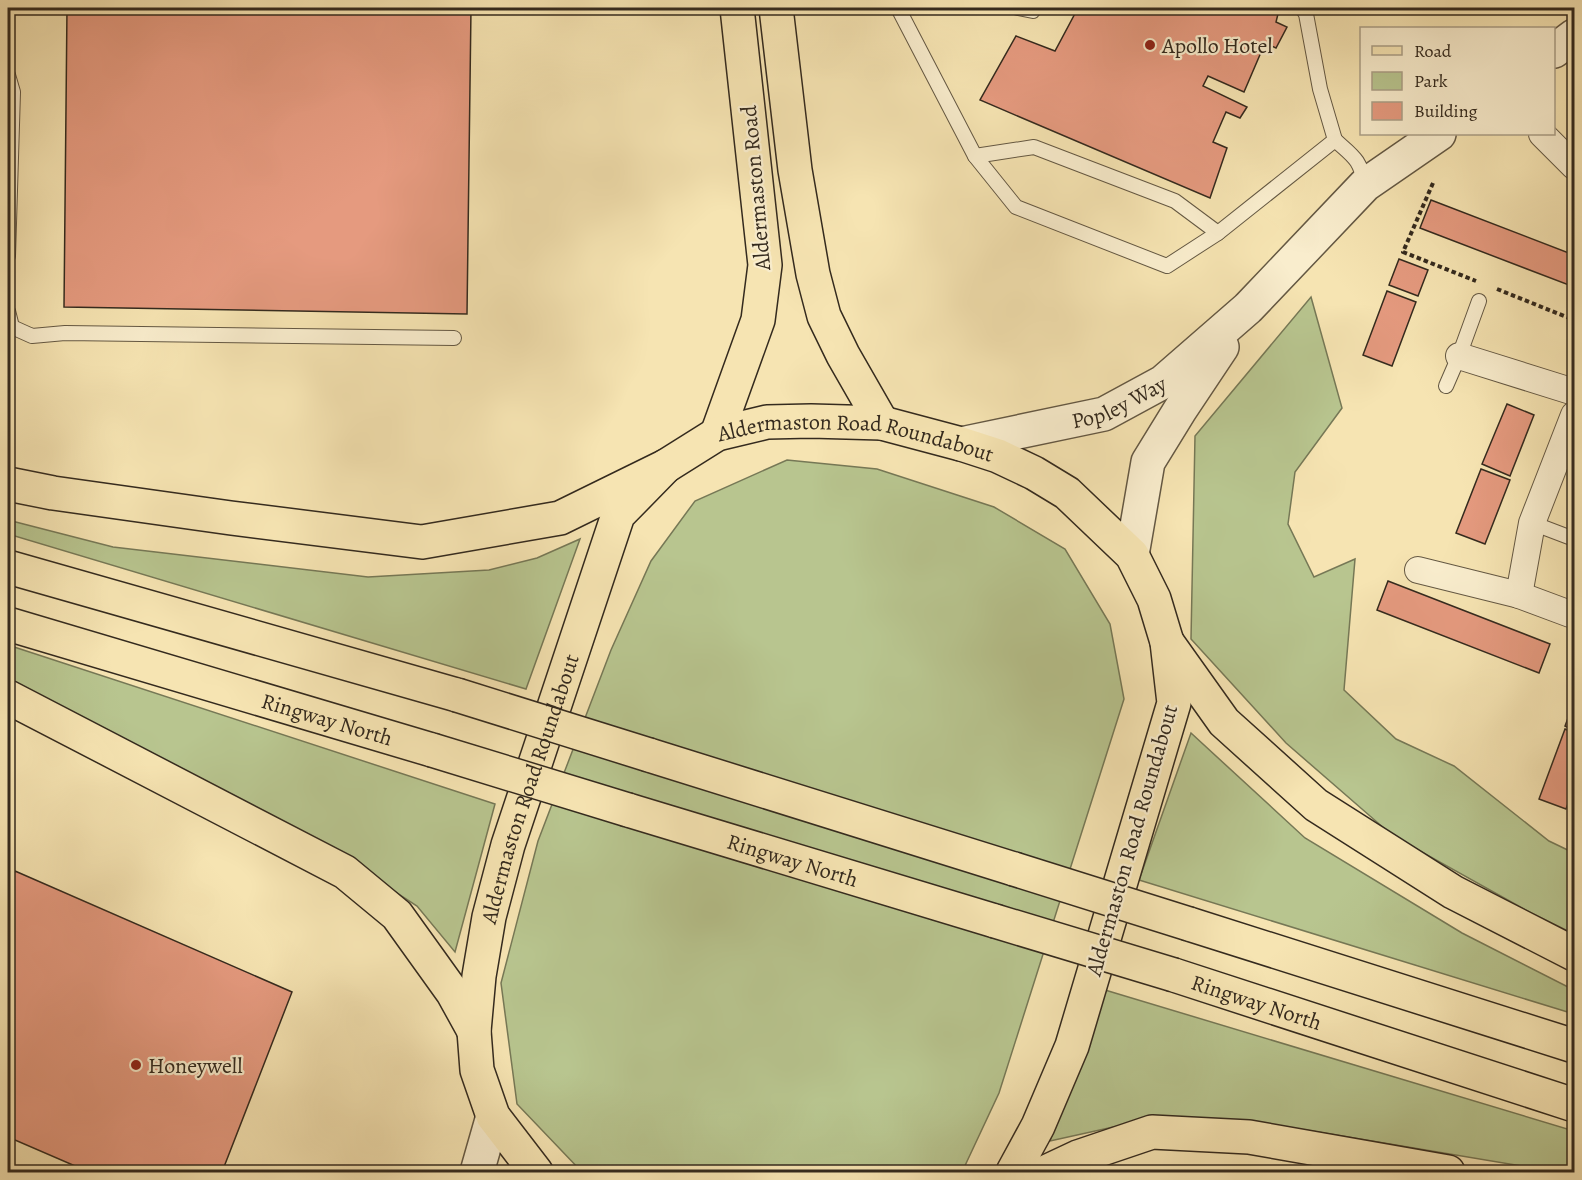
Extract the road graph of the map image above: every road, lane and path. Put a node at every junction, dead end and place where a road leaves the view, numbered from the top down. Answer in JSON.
{"nodes":[{"id":1,"x":737,"y":8,"type":"edge"},
{"id":2,"x":776,"y":8,"type":"edge"},
{"id":3,"x":898,"y":8,"type":"edge"},
{"id":4,"x":1018,"y":8,"type":"edge"},
{"id":5,"x":1302,"y":8,"type":"edge"},
{"id":6,"x":1033,"y":11,"type":"dead end"},
{"id":7,"x":1575,"y":36,"type":"edge"},
{"id":8,"x":1555,"y":50,"type":"edge"},
{"id":9,"x":8,"y":75,"type":"edge"},
{"id":10,"x":1437,"y":135,"type":"edge"},
{"id":11,"x":1543,"y":135,"type":"edge"},
{"id":12,"x":1335,"y":141,"type":"junction"},
{"id":13,"x":975,"y":156,"type":"junction"},
{"id":14,"x":1575,"y":166,"type":"edge"},
{"id":15,"x":1433,"y":183,"type":"dead end"},
{"id":16,"x":1365,"y":185,"type":"junction"},
{"id":17,"x":1218,"y":233,"type":"junction"},
{"id":18,"x":1403,"y":252,"type":"dead end"},
{"id":19,"x":8,"y":256,"type":"edge"},
{"id":20,"x":1479,"y":301,"type":"dead end"},
{"id":21,"x":1248,"y":308,"type":"junction"},
{"id":22,"x":8,"y":311,"type":"edge"},
{"id":23,"x":454,"y":338,"type":"dead end"},
{"id":24,"x":1459,"y":356,"type":"junction"},
{"id":25,"x":1446,"y":386,"type":"dead end"},
{"id":26,"x":1575,"y":392,"type":"edge"},
{"id":27,"x":1575,"y":415,"type":"edge"},
{"id":28,"x":882,"y":423,"type":"junction"},
{"id":29,"x":717,"y":434,"type":"junction"},
{"id":30,"x":962,"y":444,"type":"junction"},
{"id":31,"x":666,"y":466,"type":"junction"},
{"id":32,"x":8,"y":484,"type":"edge"},
{"id":33,"x":1532,"y":523,"type":"junction"},
{"id":34,"x":1575,"y":539,"type":"edge"},
{"id":35,"x":1132,"y":555,"type":"junction"},
{"id":36,"x":8,"y":567,"type":"edge"},
{"id":37,"x":1418,"y":570,"type":"dead end"},
{"id":38,"x":1519,"y":595,"type":"junction"},
{"id":39,"x":1570,"y":614,"type":"dead end"},
{"id":40,"x":8,"y":624,"type":"edge"},
{"id":41,"x":1167,"y":642,"type":"junction"},
{"id":42,"x":8,"y":698,"type":"edge"},
{"id":43,"x":1575,"y":954,"type":"edge"},
{"id":44,"x":474,"y":1031,"type":"junction"},
{"id":45,"x":1575,"y":1046,"type":"edge"},
{"id":46,"x":1575,"y":1106,"type":"edge"},
{"id":47,"x":493,"y":1116,"type":"junction"},
{"id":48,"x":477,"y":1173,"type":"edge"},
{"id":49,"x":536,"y":1173,"type":"edge"},
{"id":50,"x":1013,"y":1173,"type":"edge"},
{"id":51,"x":1046,"y":1173,"type":"edge"},
{"id":52,"x":1448,"y":1173,"type":"edge"}],
"edges":[{"from":1,"to":29,"type":"main road","name":"Aldermaston Road"},
{"from":2,"to":28,"type":"main road","name":"Aldermaston Road"},
{"from":3,"to":13,"type":"lane"},
{"from":4,"to":6,"type":"lane"},
{"from":5,"to":12,"type":"lane"},
{"from":7,"to":8,"type":"street"},
{"from":9,"to":19,"type":"lane"},
{"from":10,"to":16,"type":"street","name":"Popley Way"},
{"from":11,"to":14,"type":"street"},
{"from":12,"to":16,"type":"lane"},
{"from":12,"to":17,"type":"lane"},
{"from":13,"to":17,"type":"lane"},
{"from":13,"to":17,"type":"lane"},
{"from":15,"to":18,"type":"path"},
{"from":16,"to":21,"type":"street","name":"Popley Way"},
{"from":20,"to":24,"type":"lane"},
{"from":21,"to":30,"type":"street","name":"Popley Way"},
{"from":21,"to":35,"type":"street","name":"Popley Way"},
{"from":22,"to":23,"type":"lane"},
{"from":24,"to":25,"type":"lane"},
{"from":24,"to":26,"type":"street"},
{"from":27,"to":33,"type":"street"},
{"from":28,"to":29,"type":"main road","name":"Aldermaston Road Roundabout"},
{"from":28,"to":30,"type":"main road","name":"Aldermaston Road Roundabout"},
{"from":29,"to":31,"type":"main road","name":"Aldermaston Road Roundabout"},
{"from":30,"to":35,"type":"main road","name":"Aldermaston Road Roundabout"},
{"from":31,"to":32,"type":"main road"},
{"from":31,"to":44,"type":"main road","name":"Aldermaston Road Roundabout"},
{"from":33,"to":34,"type":"lane"},
{"from":33,"to":38,"type":"street"},
{"from":35,"to":41,"type":"main road","name":"Aldermaston Road Roundabout"},
{"from":36,"to":45,"type":"main road","bridge":true},
{"from":37,"to":38,"type":"street"},
{"from":38,"to":39,"type":"street"},
{"from":40,"to":46,"type":"main road","name":"Ringway North","bridge":true},
{"from":41,"to":43,"type":"main road"},
{"from":41,"to":50,"type":"main road","name":"Aldermaston Road Roundabout"},
{"from":42,"to":44,"type":"main road"},
{"from":44,"to":47,"type":"main road","name":"Aldermaston Road Roundabout"},
{"from":47,"to":48,"type":"street"},
{"from":47,"to":49,"type":"main road","name":"Aldermaston Road Roundabout"},
{"from":51,"to":52,"type":"main road"}]}
